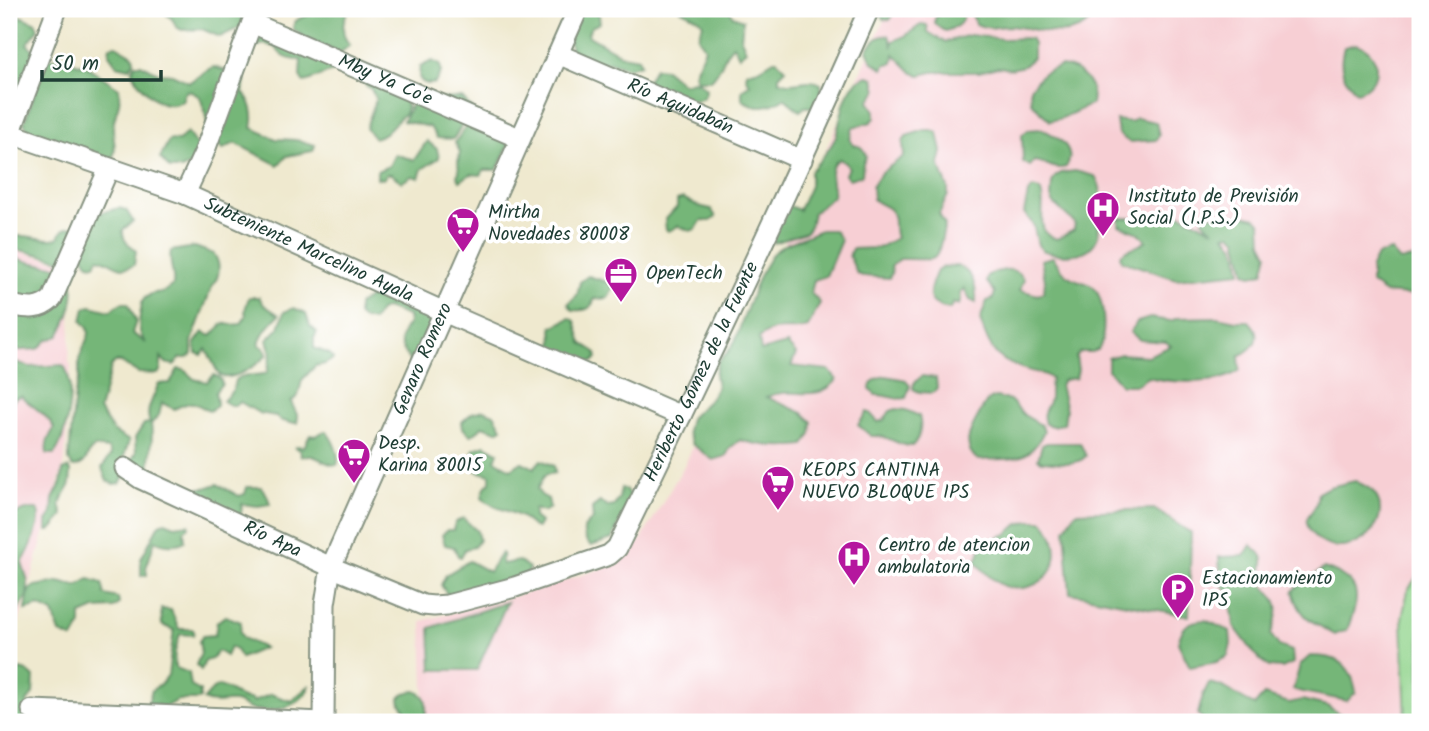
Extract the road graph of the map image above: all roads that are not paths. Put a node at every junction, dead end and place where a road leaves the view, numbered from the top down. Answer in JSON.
{"nodes":[{"id":1,"x":57,"y":9,"type":"edge"},
{"id":2,"x":578,"y":9,"type":"edge"},
{"id":3,"x":869,"y":9,"type":"edge"},
{"id":4,"x":254,"y":16,"type":"edge"},
{"id":5,"x":558,"y":54,"type":"junction"},
{"id":6,"x":9,"y":134,"type":"edge"},
{"id":7,"x":519,"y":138,"type":"junction"},
{"id":8,"x":802,"y":160,"type":"junction"},
{"id":9,"x":109,"y":168,"type":"junction"},
{"id":10,"x":185,"y":194,"type":"junction"},
{"id":11,"x":9,"y":304,"type":"edge"},
{"id":12,"x":444,"y":312,"type":"junction"},
{"id":13,"x":681,"y":416,"type":"junction"},
{"id":14,"x":125,"y":468,"type":"dead end"},
{"id":15,"x":331,"y":567,"type":"junction"},
{"id":16,"x":423,"y":604,"type":"joint"},
{"id":17,"x":32,"y":710,"type":"dead end"},
{"id":18,"x":324,"y":722,"type":"edge"}],
"edges":[{"from":1,"to":6,"type":"street"},
{"from":2,"to":5,"type":"street","name":"Genaro Romero"},
{"from":3,"to":8,"type":"street","name":"Heriberto Gómez de la Fuente"},
{"from":4,"to":7,"type":"street","name":"Mby Ya Co'e"},
{"from":4,"to":10,"type":"street"},
{"from":5,"to":7,"type":"street","name":"Genaro Romero"},
{"from":5,"to":8,"type":"street","name":"Río Aquidabán"},
{"from":6,"to":9,"type":"street","name":"Subteniente Marcelino Ayala"},
{"from":7,"to":12,"type":"street","name":"Genaro Romero"},
{"from":8,"to":13,"type":"street","name":"Heriberto Gómez de la Fuente"},
{"from":9,"to":10,"type":"street","name":"Subteniente Marcelino Ayala"},
{"from":9,"to":11,"type":"street"},
{"from":10,"to":12,"type":"street","name":"Subteniente Marcelino Ayala"},
{"from":12,"to":13,"type":"street","name":"Subteniente Marcelino Ayala"},
{"from":12,"to":15,"type":"street","name":"Genaro Romero"},
{"from":13,"to":16,"type":"street","name":"Heriberto Gómez de la Fuente"},
{"from":14,"to":15,"type":"street","name":"Río Apa"},
{"from":15,"to":16,"type":"street","name":"Río Apa"},
{"from":15,"to":18,"type":"street","name":"Genaro Romero"},
{"from":17,"to":18,"type":"street"}]}
